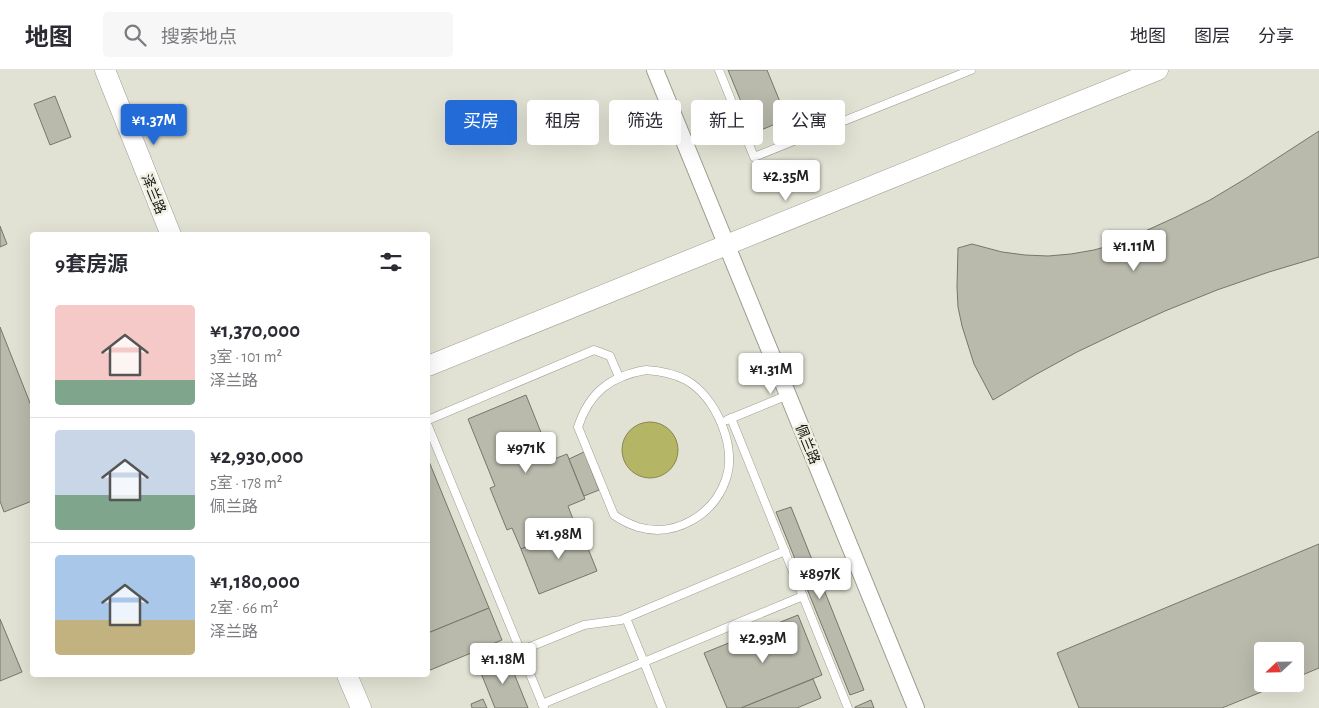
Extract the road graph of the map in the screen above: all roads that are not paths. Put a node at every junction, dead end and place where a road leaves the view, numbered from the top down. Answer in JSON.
{"nodes":[{"id":1,"x":105,"y":70,"type":"edge"},
{"id":2,"x":655,"y":70,"type":"edge"},
{"id":3,"x":719,"y":70,"type":"edge"},
{"id":4,"x":971,"y":70,"type":"edge"},
{"id":5,"x":1158,"y":70,"type":"edge"},
{"id":6,"x":952,"y":74,"type":"edge"},
{"id":7,"x":170,"y":232,"type":"edge"},
{"id":8,"x":727,"y":245,"type":"junction"},
{"id":9,"x":430,"y":365,"type":"edge"},
{"id":10,"x":619,"y":377,"type":"junction"},
{"id":11,"x":788,"y":395,"type":"junction"},
{"id":12,"x":731,"y":418,"type":"junction"},
{"id":13,"x":430,"y":419,"type":"edge"},
{"id":14,"x":720,"y":423,"type":"junction"},
{"id":15,"x":430,"y":431,"type":"edge"},
{"id":16,"x":785,"y":552,"type":"junction"},
{"id":17,"x":803,"y":596,"type":"junction"},
{"id":18,"x":626,"y":618,"type":"junction"},
{"id":19,"x":520,"y":651,"type":"junction"},
{"id":20,"x":644,"y":662,"type":"junction"},
{"id":21,"x":349,"y":677,"type":"edge"},
{"id":22,"x":543,"y":706,"type":"edge"},
{"id":23,"x":361,"y":708,"type":"edge"},
{"id":24,"x":662,"y":708,"type":"edge"},
{"id":25,"x":848,"y":708,"type":"edge"},
{"id":26,"x":916,"y":708,"type":"edge"}],
"edges":[{"from":1,"to":7,"type":"street","name":"泽兰路"},
{"from":2,"to":8,"type":"street","name":"佩兰路"},
{"from":3,"to":6,"type":"lane"},
{"from":4,"to":6,"type":"lane"},
{"from":5,"to":8,"type":"street"},
{"from":8,"to":9,"type":"street"},
{"from":8,"to":11,"type":"street","name":"佩兰路"},
{"from":10,"to":13,"type":"lane"},
{"from":10,"to":14,"type":"lane"},
{"from":10,"to":14,"type":"lane"},
{"from":11,"to":12,"type":"lane"},
{"from":11,"to":26,"type":"street","name":"佩兰路"},
{"from":12,"to":14,"type":"lane"},
{"from":12,"to":16,"type":"lane"},
{"from":15,"to":19,"type":"lane"},
{"from":16,"to":17,"type":"lane"},
{"from":16,"to":18,"type":"lane"},
{"from":17,"to":20,"type":"lane"},
{"from":17,"to":25,"type":"lane"},
{"from":18,"to":19,"type":"lane"},
{"from":18,"to":20,"type":"lane"},
{"from":19,"to":22,"type":"lane"},
{"from":20,"to":22,"type":"lane"},
{"from":20,"to":24,"type":"lane"},
{"from":21,"to":23,"type":"street"}]}
